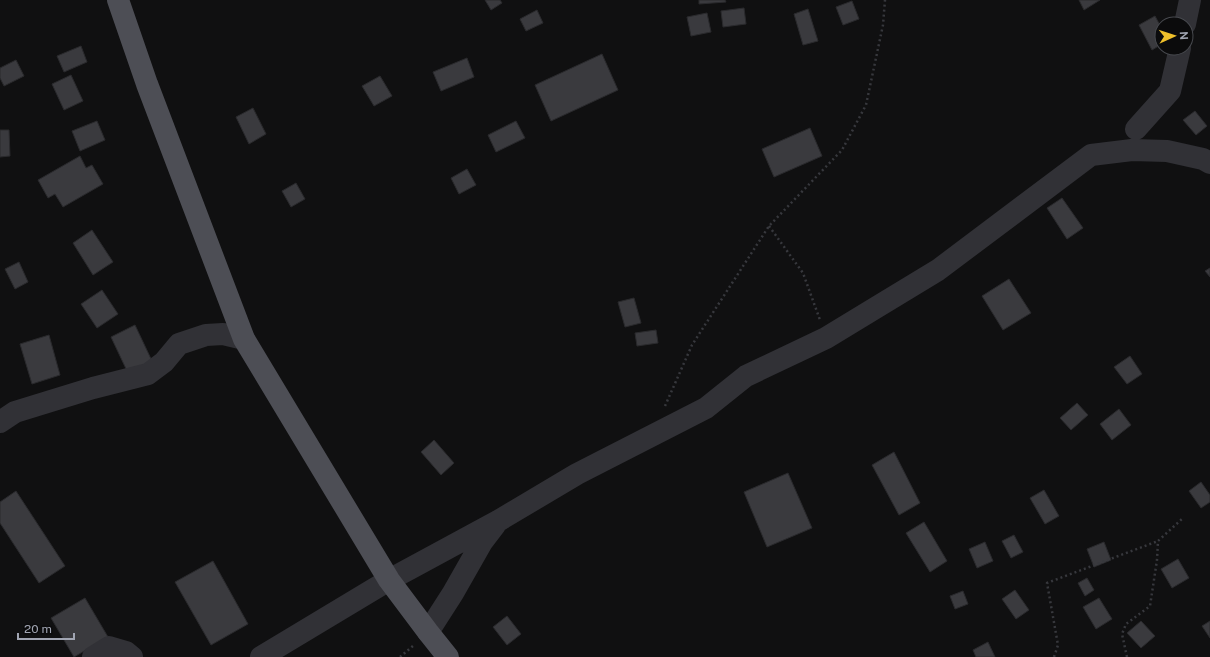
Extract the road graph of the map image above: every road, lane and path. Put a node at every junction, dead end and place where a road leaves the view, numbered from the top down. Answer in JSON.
{"nodes":[{"id":1,"x":118,"y":0,"type":"edge"},
{"id":2,"x":885,"y":0,"type":"edge"},
{"id":3,"x":1190,"y":0,"type":"edge"},
{"id":4,"x":1187,"y":16,"type":"edge"},
{"id":5,"x":1178,"y":56,"type":"edge"},
{"id":6,"x":1136,"y":129,"type":"dead end"},
{"id":7,"x":1210,"y":163,"type":"edge"},
{"id":8,"x":769,"y":226,"type":"junction"},
{"id":9,"x":826,"y":338,"type":"junction"},
{"id":10,"x":244,"y":339,"type":"junction"},
{"id":11,"x":665,"y":407,"type":"dead end"},
{"id":12,"x":0,"y":422,"type":"edge"},
{"id":13,"x":1183,"y":518,"type":"dead end"},
{"id":14,"x":498,"y":521,"type":"junction"},
{"id":15,"x":1158,"y":541,"type":"junction"},
{"id":16,"x":389,"y":580,"type":"junction"},
{"id":17,"x":428,"y":632,"type":"junction"},
{"id":18,"x":93,"y":657,"type":"edge"},
{"id":19,"x":132,"y":657,"type":"edge"},
{"id":20,"x":261,"y":657,"type":"edge"},
{"id":21,"x":448,"y":657,"type":"edge"},
{"id":22,"x":1054,"y":657,"type":"edge"},
{"id":23,"x":1127,"y":657,"type":"edge"}],
"edges":[{"from":1,"to":10,"type":"main road"},
{"from":2,"to":8,"type":"path"},
{"from":3,"to":4,"type":"street"},
{"from":5,"to":6,"type":"street"},
{"from":7,"to":9,"type":"street"},
{"from":8,"to":9,"type":"path"},
{"from":8,"to":11,"type":"path"},
{"from":9,"to":14,"type":"street"},
{"from":10,"to":12,"type":"street"},
{"from":10,"to":16,"type":"main road"},
{"from":13,"to":15,"type":"path"},
{"from":14,"to":16,"type":"street"},
{"from":14,"to":17,"type":"street"},
{"from":15,"to":22,"type":"path"},
{"from":15,"to":23,"type":"path"},
{"from":16,"to":17,"type":"main road"},
{"from":16,"to":20,"type":"street"},
{"from":17,"to":21,"type":"main road"},
{"from":18,"to":19,"type":"street"}]}
